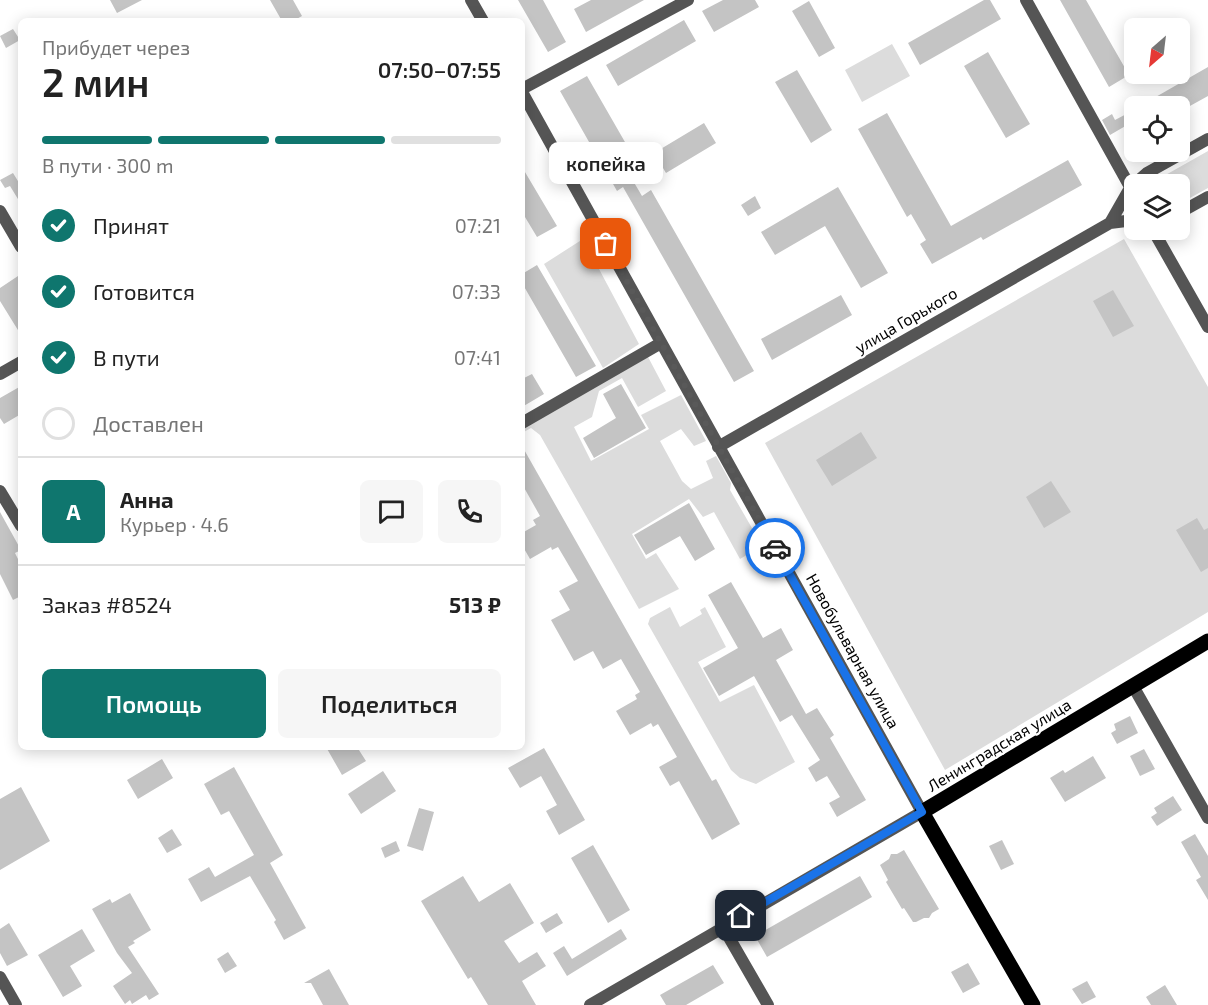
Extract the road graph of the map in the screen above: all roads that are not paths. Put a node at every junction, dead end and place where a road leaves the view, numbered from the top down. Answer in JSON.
{"nodes":[{"id":1,"x":471,"y":0,"type":"edge"},
{"id":2,"x":688,"y":0,"type":"edge"},
{"id":3,"x":1026,"y":0,"type":"edge"},
{"id":4,"x":481,"y":18,"type":"edge"},
{"id":5,"x":525,"y":88,"type":"edge"},
{"id":6,"x":525,"y":96,"type":"edge"},
{"id":7,"x":1208,"y":139,"type":"edge"},
{"id":8,"x":1146,"y":174,"type":"edge"},
{"id":9,"x":1124,"y":177,"type":"edge"},
{"id":10,"x":1208,"y":196,"type":"edge"},
{"id":11,"x":1124,"y":203,"type":"edge"},
{"id":12,"x":1190,"y":207,"type":"edge"},
{"id":13,"x":0,"y":212,"type":"edge"},
{"id":14,"x":1124,"y":221,"type":"edge"},
{"id":15,"x":1110,"y":223,"type":"junction"},
{"id":16,"x":1159,"y":240,"type":"edge"},
{"id":17,"x":18,"y":241,"type":"edge"},
{"id":18,"x":1208,"y":327,"type":"edge"},
{"id":19,"x":660,"y":343,"type":"junction"},
{"id":20,"x":18,"y":364,"type":"edge"},
{"id":21,"x":0,"y":374,"type":"edge"},
{"id":22,"x":525,"y":421,"type":"edge"},
{"id":23,"x":718,"y":447,"type":"junction"},
{"id":24,"x":0,"y":490,"type":"edge"},
{"id":25,"x":18,"y":521,"type":"edge"},
{"id":26,"x":1208,"y":641,"type":"edge"},
{"id":27,"x":1133,"y":686,"type":"junction"},
{"id":28,"x":922,"y":812,"type":"junction"},
{"id":29,"x":1208,"y":818,"type":"edge"},
{"id":30,"x":723,"y":927,"type":"junction"},
{"id":31,"x":0,"y":978,"type":"edge"},
{"id":32,"x":16,"y":1005,"type":"edge"},
{"id":33,"x":590,"y":1005,"type":"edge"},
{"id":34,"x":768,"y":1005,"type":"edge"},
{"id":35,"x":1033,"y":1005,"type":"edge"}],
"edges":[{"from":1,"to":4,"type":"street"},
{"from":2,"to":5,"type":"street"},
{"from":3,"to":9,"type":"street"},
{"from":6,"to":19,"type":"street","name":"Новобульварная улица"},
{"from":7,"to":8,"type":"street"},
{"from":10,"to":12,"type":"street"},
{"from":11,"to":15,"type":"street"},
{"from":13,"to":17,"type":"street"},
{"from":14,"to":15,"type":"street","name":"улица Горького"},
{"from":15,"to":23,"type":"street","name":"улица Горького"},
{"from":16,"to":18,"type":"street"},
{"from":19,"to":22,"type":"street"},
{"from":19,"to":23,"type":"street","name":"Новобульварная улица"},
{"from":20,"to":21,"type":"street"},
{"from":23,"to":28,"type":"street","name":"Новобульварная улица"},
{"from":24,"to":25,"type":"street"},
{"from":26,"to":27,"type":"main road","name":"Ленинградская улица"},
{"from":27,"to":28,"type":"main road","name":"Ленинградская улица"},
{"from":27,"to":29,"type":"street"},
{"from":28,"to":30,"type":"street","name":"Ленинградская улица"},
{"from":28,"to":35,"type":"main road","name":"Новобульварная улица"},
{"from":30,"to":33,"type":"street","name":"Ленинградская улица"},
{"from":30,"to":34,"type":"street"},
{"from":31,"to":32,"type":"street"}]}
